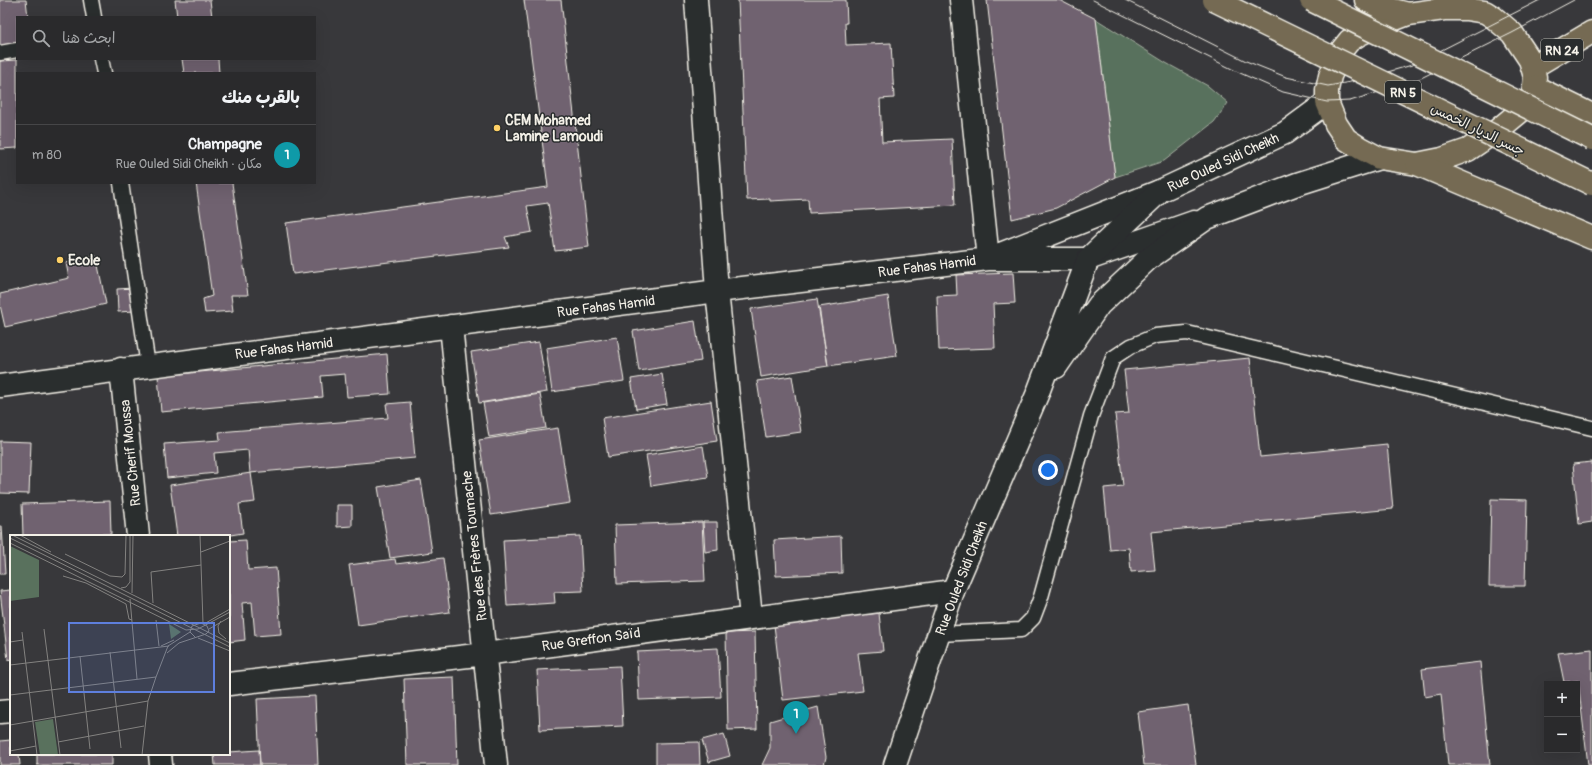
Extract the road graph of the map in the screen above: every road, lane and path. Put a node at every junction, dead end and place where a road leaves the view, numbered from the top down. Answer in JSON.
{"nodes":[{"id":1,"x":91,"y":0,"type":"edge"},
{"id":2,"x":696,"y":0,"type":"edge"},
{"id":3,"x":961,"y":0,"type":"edge"},
{"id":4,"x":1214,"y":0,"type":"edge"},
{"id":5,"x":1311,"y":0,"type":"edge"},
{"id":6,"x":1366,"y":0,"type":"edge"},
{"id":7,"x":1480,"y":5,"type":"edge"},
{"id":8,"x":1408,"y":14,"type":"junction"},
{"id":9,"x":94,"y":16,"type":"edge"},
{"id":10,"x":1592,"y":32,"type":"edge"},
{"id":11,"x":16,"y":50,"type":"edge"},
{"id":12,"x":0,"y":53,"type":"edge"},
{"id":13,"x":101,"y":60,"type":"edge"},
{"id":14,"x":104,"y":72,"type":"edge"},
{"id":15,"x":1534,"y":77,"type":"junction"},
{"id":16,"x":1327,"y":102,"type":"junction"},
{"id":17,"x":1592,"y":115,"type":"edge"},
{"id":18,"x":1592,"y":139,"type":"edge"},
{"id":19,"x":1379,"y":158,"type":"junction"},
{"id":20,"x":1418,"y":164,"type":"junction"},
{"id":21,"x":121,"y":184,"type":"edge"},
{"id":22,"x":1592,"y":184,"type":"edge"},
{"id":23,"x":1160,"y":191,"type":"junction"},
{"id":24,"x":1207,"y":218,"type":"junction"},
{"id":25,"x":1592,"y":238,"type":"edge"},
{"id":26,"x":988,"y":259,"type":"junction"},
{"id":27,"x":1088,"y":259,"type":"junction"},
{"id":28,"x":717,"y":291,"type":"junction"},
{"id":29,"x":451,"y":326,"type":"junction"},
{"id":30,"x":148,"y":366,"type":"junction"},
{"id":31,"x":121,"y":370,"type":"junction"},
{"id":32,"x":0,"y":386,"type":"edge"},
{"id":33,"x":1037,"y":395,"type":"junction"},
{"id":34,"x":1592,"y":428,"type":"edge"},
{"id":35,"x":138,"y":535,"type":"edge"},
{"id":36,"x":953,"y":591,"type":"junction"},
{"id":37,"x":751,"y":617,"type":"junction"},
{"id":38,"x":939,"y":634,"type":"junction"},
{"id":39,"x":485,"y":654,"type":"junction"},
{"id":40,"x":230,"y":684,"type":"edge"},
{"id":41,"x":10,"y":710,"type":"edge"},
{"id":42,"x":0,"y":712,"type":"edge"},
{"id":43,"x":160,"y":755,"type":"edge"},
{"id":44,"x":161,"y":765,"type":"edge"},
{"id":45,"x":496,"y":765,"type":"edge"},
{"id":46,"x":895,"y":765,"type":"edge"}],
"edges":[{"from":1,"to":9,"type":"lane"},
{"from":2,"to":28,"type":"street"},
{"from":3,"to":26,"type":"street"},
{"from":4,"to":22,"type":"main road","name":"جسر الديار الخمس","number":"RN 5","bridge":true},
{"from":5,"to":18,"type":"main road","bridge":true},
{"from":6,"to":8,"type":"main road"},
{"from":7,"to":8,"type":"main road"},
{"from":7,"to":15,"type":"main road"},
{"from":8,"to":16,"type":"main road"},
{"from":10,"to":15,"type":"main road","number":"RN 24"},
{"from":11,"to":12,"type":"lane"},
{"from":13,"to":14,"type":"lane"},
{"from":15,"to":17,"type":"main road"},
{"from":15,"to":20,"type":"main road"},
{"from":16,"to":19,"type":"main road"},
{"from":16,"to":23,"type":"street","name":"Rue Ouled Sidi Cheikh"},
{"from":19,"to":20,"type":"main road"},
{"from":19,"to":24,"type":"street","name":"Rue Ouled Sidi Cheikh"},
{"from":20,"to":25,"type":"main road"},
{"from":21,"to":30,"type":"lane"},
{"from":23,"to":26,"type":"street"},
{"from":23,"to":27,"type":"street","name":"Rue Ouled Sidi Cheikh"},
{"from":24,"to":27,"type":"street","name":"Rue Fahas Hamid"},
{"from":24,"to":33,"type":"street","name":"Rue Ouled Sidi Cheikh"},
{"from":26,"to":27,"type":"street","name":"Rue Fahas Hamid"},
{"from":26,"to":28,"type":"street","name":"Rue Fahas Hamid"},
{"from":27,"to":33,"type":"street","name":"Rue Ouled Sidi Cheikh"},
{"from":28,"to":29,"type":"street","name":"Rue Fahas Hamid"},
{"from":28,"to":37,"type":"street"},
{"from":29,"to":30,"type":"street","name":"Rue Fahas Hamid"},
{"from":29,"to":39,"type":"street","name":"Rue des Frères Toumache"},
{"from":30,"to":31,"type":"street","name":"Rue Fahas Hamid"},
{"from":31,"to":32,"type":"street","name":"Rue Fahas Hamid"},
{"from":31,"to":35,"type":"street","name":"Rue Cherif Moussa"},
{"from":33,"to":36,"type":"street","name":"Rue Ouled Sidi Cheikh"},
{"from":34,"to":38,"type":"lane"},
{"from":36,"to":37,"type":"street","name":"Rue Greffon Saïd"},
{"from":36,"to":38,"type":"street","name":"Rue Ouled Sidi Cheikh"},
{"from":37,"to":39,"type":"street","name":"Rue Greffon Saïd"},
{"from":38,"to":46,"type":"street","name":"Rue Ouled Sidi Cheikh"},
{"from":39,"to":40,"type":"street","name":"Rue Greffon Saïd"},
{"from":39,"to":45,"type":"street","name":"Rue des Frères Toumache"},
{"from":41,"to":42,"type":"street"},
{"from":43,"to":44,"type":"street"}]}
